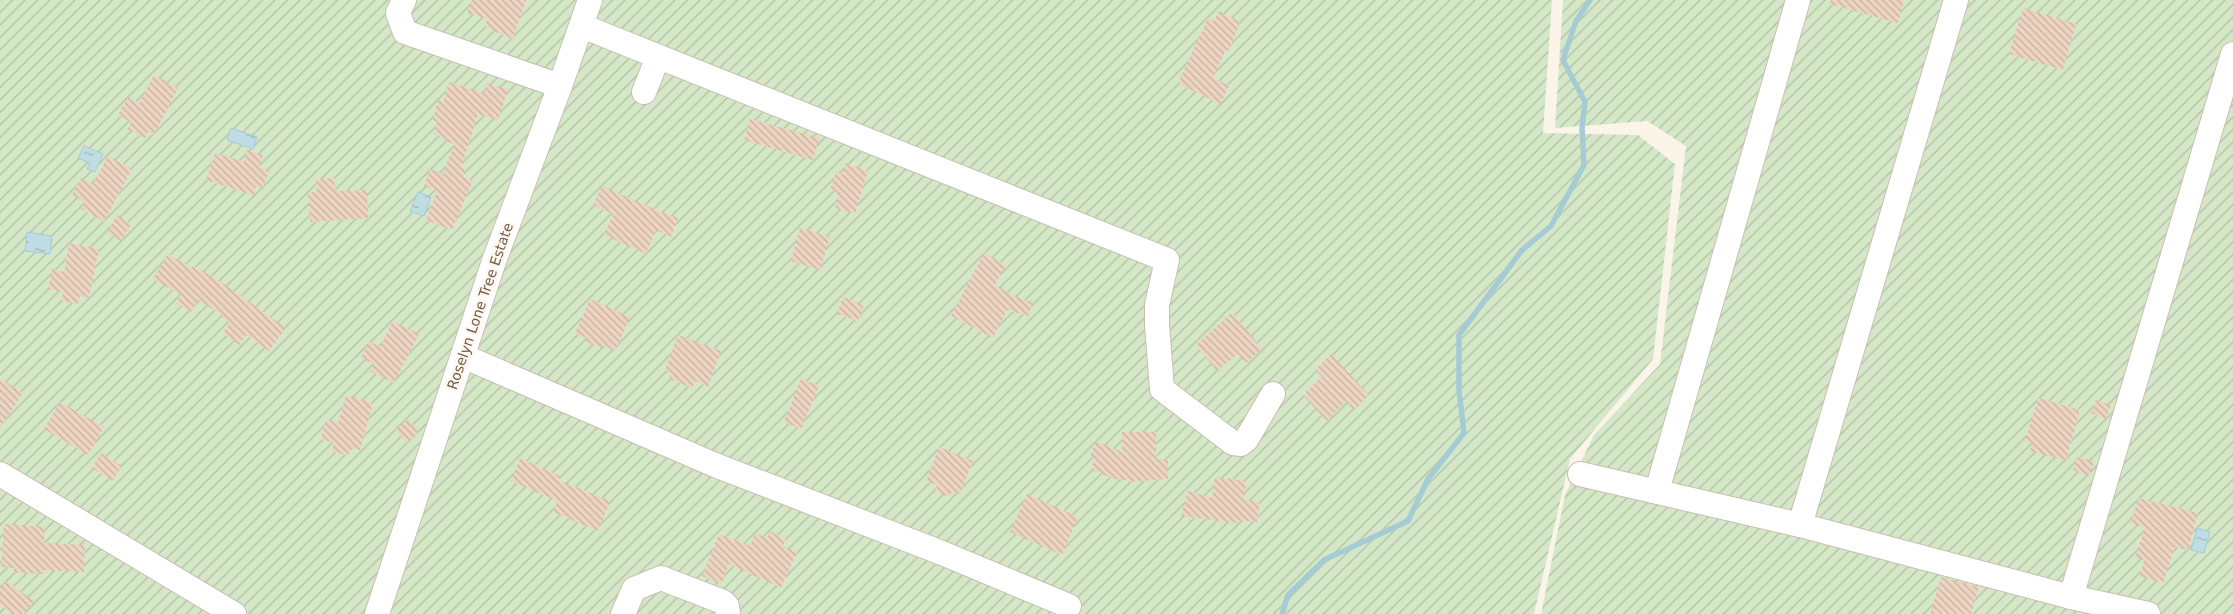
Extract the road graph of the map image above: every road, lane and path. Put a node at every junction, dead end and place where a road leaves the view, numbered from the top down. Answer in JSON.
{"nodes":[{"id":1,"x":404,"y":0,"type":"edge"},
{"id":2,"x":590,"y":0,"type":"edge"},
{"id":3,"x":1798,"y":0,"type":"edge"},
{"id":4,"x":1956,"y":0,"type":"edge"},
{"id":5,"x":582,"y":26,"type":"junction"},
{"id":6,"x":2233,"y":54,"type":"edge"},
{"id":7,"x":658,"y":57,"type":"junction"},
{"id":8,"x":560,"y":86,"type":"junction"},
{"id":9,"x":644,"y":92,"type":"dead end"},
{"id":10,"x":463,"y":356,"type":"junction"},
{"id":11,"x":1273,"y":394,"type":"dead end"},
{"id":12,"x":0,"y":474,"type":"edge"},
{"id":13,"x":1580,"y":474,"type":"dead end"},
{"id":14,"x":1657,"y":491,"type":"junction"},
{"id":15,"x":1800,"y":525,"type":"junction"},
{"id":16,"x":2071,"y":597,"type":"junction"},
{"id":17,"x":704,"y":605,"type":"edge"},
{"id":18,"x":1069,"y":606,"type":"dead end"},
{"id":19,"x":234,"y":614,"type":"edge"},
{"id":20,"x":377,"y":614,"type":"edge"},
{"id":21,"x":623,"y":614,"type":"edge"},
{"id":22,"x":728,"y":614,"type":"edge"},
{"id":23,"x":2148,"y":614,"type":"edge"}],
"edges":[{"from":1,"to":8,"type":"street"},
{"from":2,"to":5,"type":"street","name":"Roselyn Lone Tree Estate"},
{"from":3,"to":14,"type":"street"},
{"from":4,"to":15,"type":"street"},
{"from":5,"to":7,"type":"street"},
{"from":5,"to":8,"type":"street","name":"Roselyn Lone Tree Estate"},
{"from":6,"to":16,"type":"street"},
{"from":7,"to":9,"type":"street"},
{"from":7,"to":11,"type":"street"},
{"from":8,"to":10,"type":"street","name":"Roselyn Lone Tree Estate"},
{"from":10,"to":18,"type":"street"},
{"from":10,"to":20,"type":"street","name":"Roselyn Lone Tree Estate"},
{"from":12,"to":19,"type":"street"},
{"from":13,"to":14,"type":"street"},
{"from":14,"to":15,"type":"street"},
{"from":15,"to":16,"type":"street"},
{"from":16,"to":23,"type":"street"},
{"from":17,"to":21,"type":"street"},
{"from":17,"to":22,"type":"street"}]}
